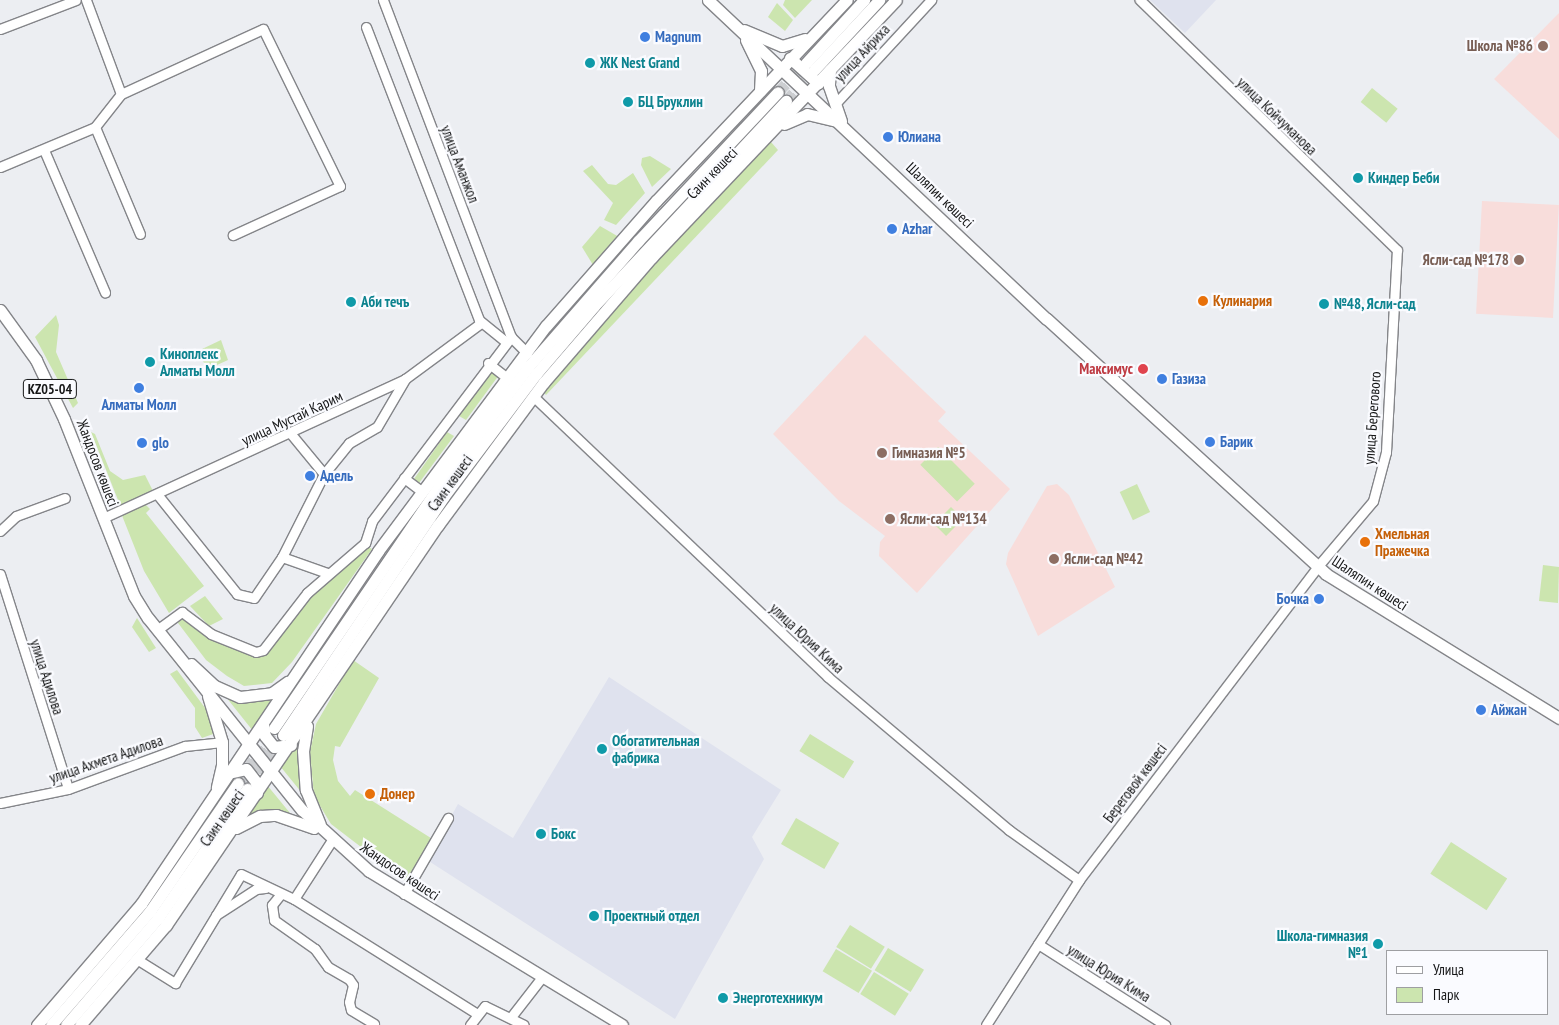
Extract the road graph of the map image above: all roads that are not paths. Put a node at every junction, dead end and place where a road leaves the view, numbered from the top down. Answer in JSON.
{"nodes":[{"id":1,"x":76,"y":0,"type":"edge"},
{"id":2,"x":86,"y":0,"type":"edge"},
{"id":3,"x":383,"y":0,"type":"edge"},
{"id":4,"x":708,"y":0,"type":"edge"},
{"id":5,"x":847,"y":0,"type":"edge"},
{"id":6,"x":864,"y":0,"type":"edge"},
{"id":7,"x":878,"y":0,"type":"edge"},
{"id":8,"x":896,"y":0,"type":"edge"},
{"id":9,"x":931,"y":0,"type":"edge"},
{"id":10,"x":1140,"y":0,"type":"edge"},
{"id":11,"x":366,"y":27,"type":"dead end"},
{"id":12,"x":738,"y":28,"type":"junction"},
{"id":13,"x":0,"y":29,"type":"edge"},
{"id":14,"x":816,"y":33,"type":"junction"},
{"id":15,"x":790,"y":58,"type":"junction"},
{"id":16,"x":782,"y":68,"type":"junction"},
{"id":17,"x":830,"y":70,"type":"junction"},
{"id":18,"x":770,"y":81,"type":"junction"},
{"id":19,"x":818,"y":83,"type":"junction"},
{"id":20,"x":760,"y":91,"type":"junction"},
{"id":21,"x":808,"y":92,"type":"junction"},
{"id":22,"x":121,"y":94,"type":"junction"},
{"id":23,"x":786,"y":100,"type":"junction"},
{"id":24,"x":835,"y":104,"type":"junction"},
{"id":25,"x":841,"y":123,"type":"junction"},
{"id":26,"x":95,"y":127,"type":"junction"},
{"id":27,"x":769,"y":136,"type":"junction"},
{"id":28,"x":44,"y":150,"type":"junction"},
{"id":29,"x":0,"y":167,"type":"edge"},
{"id":30,"x":140,"y":234,"type":"dead end"},
{"id":31,"x":232,"y":235,"type":"dead end"},
{"id":32,"x":1397,"y":250,"type":"joint"},
{"id":33,"x":105,"y":292,"type":"dead end"},
{"id":34,"x":0,"y":310,"type":"edge"},
{"id":35,"x":481,"y":323,"type":"junction"},
{"id":36,"x":557,"y":333,"type":"junction"},
{"id":37,"x":571,"y":334,"type":"junction"},
{"id":38,"x":508,"y":339,"type":"junction"},
{"id":39,"x":526,"y":353,"type":"junction"},
{"id":40,"x":488,"y":364,"type":"junction"},
{"id":41,"x":509,"y":375,"type":"junction"},
{"id":42,"x":405,"y":379,"type":"junction"},
{"id":43,"x":544,"y":382,"type":"junction"},
{"id":44,"x":533,"y":396,"type":"junction"},
{"id":45,"x":291,"y":434,"type":"junction"},
{"id":46,"x":462,"y":437,"type":"junction"},
{"id":47,"x":478,"y":470,"type":"junction"},
{"id":48,"x":324,"y":474,"type":"junction"},
{"id":49,"x":404,"y":478,"type":"junction"},
{"id":50,"x":441,"y":483,"type":"junction"},
{"id":51,"x":421,"y":491,"type":"junction"},
{"id":52,"x":157,"y":494,"type":"junction"},
{"id":53,"x":444,"y":496,"type":"junction"},
{"id":54,"x":65,"y":498,"type":"dead end"},
{"id":55,"x":103,"y":518,"type":"junction"},
{"id":56,"x":0,"y":531,"type":"edge"},
{"id":57,"x":365,"y":543,"type":"junction"},
{"id":58,"x":378,"y":551,"type":"junction"},
{"id":59,"x":118,"y":553,"type":"junction"},
{"id":60,"x":282,"y":558,"type":"junction"},
{"id":61,"x":1318,"y":566,"type":"junction"},
{"id":62,"x":327,"y":573,"type":"junction"},
{"id":63,"x":0,"y":574,"type":"edge"},
{"id":64,"x":161,"y":627,"type":"junction"},
{"id":65,"x":188,"y":661,"type":"junction"},
{"id":66,"x":296,"y":674,"type":"junction"},
{"id":67,"x":207,"y":690,"type":"junction"},
{"id":68,"x":311,"y":714,"type":"junction"},
{"id":69,"x":1559,"y":718,"type":"edge"},
{"id":70,"x":263,"y":724,"type":"junction"},
{"id":71,"x":222,"y":742,"type":"junction"},
{"id":72,"x":250,"y":744,"type":"junction"},
{"id":73,"x":291,"y":744,"type":"junction"},
{"id":74,"x":232,"y":772,"type":"junction"},
{"id":75,"x":271,"y":773,"type":"junction"},
{"id":76,"x":248,"y":788,"type":"junction"},
{"id":77,"x":68,"y":789,"type":"junction"},
{"id":78,"x":0,"y":803,"type":"edge"},
{"id":79,"x":210,"y":805,"type":"junction"},
{"id":80,"x":448,"y":818,"type":"dead end"},
{"id":81,"x":229,"y":834,"type":"junction"},
{"id":82,"x":329,"y":837,"type":"junction"},
{"id":83,"x":1079,"y":880,"type":"junction"},
{"id":84,"x":265,"y":888,"type":"junction"},
{"id":85,"x":404,"y":894,"type":"junction"},
{"id":86,"x":280,"y":895,"type":"junction"},
{"id":87,"x":294,"y":899,"type":"junction"},
{"id":88,"x":216,"y":915,"type":"junction"},
{"id":89,"x":1038,"y":944,"type":"junction"},
{"id":90,"x":138,"y":960,"type":"junction"},
{"id":91,"x":542,"y":977,"type":"junction"},
{"id":92,"x":477,"y":1014,"type":"junction"},
{"id":93,"x":511,"y":1017,"type":"junction"},
{"id":94,"x":36,"y":1025,"type":"edge"},
{"id":95,"x":51,"y":1025,"type":"edge"},
{"id":96,"x":66,"y":1025,"type":"edge"},
{"id":97,"x":80,"y":1025,"type":"edge"},
{"id":98,"x":375,"y":1025,"type":"edge"},
{"id":99,"x":470,"y":1025,"type":"edge"},
{"id":100,"x":524,"y":1025,"type":"edge"},
{"id":101,"x":622,"y":1025,"type":"edge"},
{"id":102,"x":986,"y":1025,"type":"edge"},
{"id":103,"x":1165,"y":1025,"type":"edge"}],
"edges":[{"from":1,"to":13,"type":"street"},
{"from":2,"to":22,"type":"street"},
{"from":3,"to":38,"type":"street","name":"улица Аманжол"},
{"from":4,"to":12,"type":"main road","name":"Шаляпин көшесі"},
{"from":5,"to":14,"type":"main road","name":"Саин көшесі"},
{"from":6,"to":7,"type":"main road"},
{"from":8,"to":17,"type":"main road","name":"Саин көшесі"},
{"from":9,"to":24,"type":"street","name":"улица Айриха"},
{"from":10,"to":32,"type":"street","name":"улица Койчуманова"},
{"from":11,"to":35,"type":"street"},
{"from":12,"to":14,"type":"main road"},
{"from":12,"to":16,"type":"main road","name":"Шаляпин көшесі"},
{"from":12,"to":20,"type":"main road"},
{"from":14,"to":15,"type":"main road","name":"Саин көшесі"},
{"from":15,"to":16,"type":"main road","name":"Саин көшесі"},
{"from":15,"to":19,"type":"main road"},
{"from":16,"to":18,"type":"main road","name":"Саин көшесі"},
{"from":16,"to":21,"type":"main road","name":"Шаляпин көшесі"},
{"from":17,"to":19,"type":"main road","name":"Саин көшесі"},
{"from":17,"to":24,"type":"main road"},
{"from":18,"to":20,"type":"main road","name":"Саин көшесі"},
{"from":18,"to":23,"type":"main road"},
{"from":19,"to":21,"type":"main road","name":"Саин көшесі"},
{"from":20,"to":39,"type":"main road","name":"Саин көшесі"},
{"from":21,"to":23,"type":"main road","name":"Саин көшесі"},
{"from":21,"to":25,"type":"main road","name":"Шаляпин көшесі"},
{"from":22,"to":26,"type":"street"},
{"from":22,"to":31,"type":"street"},
{"from":23,"to":27,"type":"main road","name":"Саин көшесі"},
{"from":23,"to":36,"type":"main road","name":"Саин көшесі"},
{"from":23,"to":37,"type":"main road","name":"Саин көшесі"},
{"from":24,"to":25,"type":"main road"},
{"from":25,"to":27,"type":"main road"},
{"from":25,"to":61,"type":"main road","name":"Шаляпин көшесі"},
{"from":26,"to":28,"type":"street"},
{"from":26,"to":30,"type":"street"},
{"from":27,"to":43,"type":"main road","name":"Саин көшесі"},
{"from":28,"to":29,"type":"street"},
{"from":28,"to":33,"type":"street"},
{"from":32,"to":61,"type":"street","name":"улица Берегового"},
{"from":34,"to":55,"type":"main road","name":"Жандосов көшесі","number":"KZ05-04"},
{"from":35,"to":38,"type":"street"},
{"from":35,"to":42,"type":"street","name":"улица Мустай Карим"},
{"from":36,"to":41,"type":"main road"},
{"from":36,"to":50,"type":"main road","name":"Саин көшесі"},
{"from":37,"to":43,"type":"main road"},
{"from":37,"to":53,"type":"main road","name":"Саин көшесі"},
{"from":38,"to":39,"type":"street"},
{"from":38,"to":40,"type":"street"},
{"from":39,"to":41,"type":"main road","name":"Саин көшесі"},
{"from":40,"to":41,"type":"street"},
{"from":40,"to":49,"type":"street"},
{"from":41,"to":46,"type":"main road","name":"Саин көшесі"},
{"from":42,"to":45,"type":"street","name":"улица Мустай Карим"},
{"from":42,"to":48,"type":"street"},
{"from":43,"to":44,"type":"main road","name":"Саин көшесі"},
{"from":44,"to":47,"type":"main road","name":"Саин көшесі"},
{"from":44,"to":83,"type":"street","name":"улица Юрия Кима"},
{"from":45,"to":48,"type":"street"},
{"from":45,"to":52,"type":"street","name":"улица Мустай Карим"},
{"from":46,"to":50,"type":"main road"},
{"from":46,"to":51,"type":"main road","name":"Саин көшесі"},
{"from":47,"to":53,"type":"main road"},
{"from":47,"to":68,"type":"main road","name":"Саин көшесі"},
{"from":48,"to":60,"type":"street"},
{"from":49,"to":51,"type":"street"},
{"from":49,"to":57,"type":"street"},
{"from":50,"to":53,"type":"main road","name":"Саин көшесі"},
{"from":51,"to":58,"type":"main road","name":"Саин көшесі"},
{"from":52,"to":55,"type":"street","name":"улица Мустай Карим"},
{"from":52,"to":60,"type":"street"},
{"from":54,"to":56,"type":"street"},
{"from":55,"to":59,"type":"main road","name":"Жандосов көшесі","number":"KZ05-04"},
{"from":57,"to":58,"type":"street"},
{"from":57,"to":62,"type":"street"},
{"from":58,"to":66,"type":"main road","name":"Саин көшесі"},
{"from":59,"to":64,"type":"main road","name":"Жандосов көшесі","number":"KZ05-04"},
{"from":59,"to":67,"type":"main road","name":"Жандосов көшесі","number":"KZ05-04"},
{"from":60,"to":62,"type":"street"},
{"from":61,"to":69,"type":"main road","name":"Шаляпин көшесі"},
{"from":61,"to":83,"type":"street","name":"Береговой көшесі"},
{"from":62,"to":64,"type":"street"},
{"from":63,"to":77,"type":"street","name":"улица Адилова"},
{"from":64,"to":65,"type":"main road","name":"Жандосов көшесі","number":"KZ05-04"},
{"from":65,"to":66,"type":"main road"},
{"from":65,"to":67,"type":"main road","name":"Жандосов көшесі","number":"KZ05-04"},
{"from":66,"to":70,"type":"main road","name":"Саин көшесі"},
{"from":67,"to":71,"type":"main road"},
{"from":67,"to":72,"type":"main road","name":"Жандосов көшесі","number":"KZ05-04"},
{"from":68,"to":73,"type":"main road","name":"Саин көшесі"},
{"from":68,"to":82,"type":"main road"},
{"from":70,"to":72,"type":"main road","name":"Саин көшесі"},
{"from":70,"to":73,"type":"main road"},
{"from":71,"to":77,"type":"street","name":"улица Ахмета Адилова"},
{"from":71,"to":79,"type":"main road"},
{"from":72,"to":74,"type":"main road","name":"Саин көшесі"},
{"from":72,"to":75,"type":"main road","name":"Жандосов көшесі","number":"KZ05-04"},
{"from":73,"to":75,"type":"main road","name":"Саин көшесі"},
{"from":74,"to":76,"type":"main road"},
{"from":74,"to":79,"type":"main road","name":"Саин көшесі"},
{"from":75,"to":76,"type":"main road","name":"Саин көшесі"},
{"from":75,"to":82,"type":"main road","name":"Жандосов көшесі"},
{"from":76,"to":81,"type":"main road","name":"Саин көшесі"},
{"from":76,"to":95,"type":"main road","name":"Саин көшесі"},
{"from":76,"to":96,"type":"main road","name":"Саин көшесі"},
{"from":77,"to":78,"type":"street","name":"улица Ахмета Адилова"},
{"from":79,"to":94,"type":"main road","name":"Саин көшесі"},
{"from":80,"to":85,"type":"street"},
{"from":81,"to":82,"type":"main road"},
{"from":81,"to":90,"type":"main road","name":"Саин көшесі"},
{"from":82,"to":85,"type":"main road","name":"Жандосов көшесі"},
{"from":82,"to":87,"type":"street"},
{"from":83,"to":89,"type":"street","name":"Береговой көшесі"},
{"from":84,"to":86,"type":"street"},
{"from":84,"to":88,"type":"street"},
{"from":84,"to":88,"type":"street"},
{"from":85,"to":91,"type":"main road","name":"Жандосов көшесі"},
{"from":86,"to":87,"type":"street"},
{"from":86,"to":98,"type":"street"},
{"from":87,"to":92,"type":"street"},
{"from":88,"to":90,"type":"street"},
{"from":89,"to":102,"type":"street","name":"Береговой көшесі"},
{"from":89,"to":103,"type":"street","name":"улица Юрия Кима"},
{"from":90,"to":97,"type":"main road","name":"Саин көшесі"},
{"from":91,"to":93,"type":"street"},
{"from":91,"to":101,"type":"main road","name":"Жандосов көшесі"},
{"from":92,"to":93,"type":"street"},
{"from":92,"to":99,"type":"street"},
{"from":93,"to":100,"type":"street"}]}
